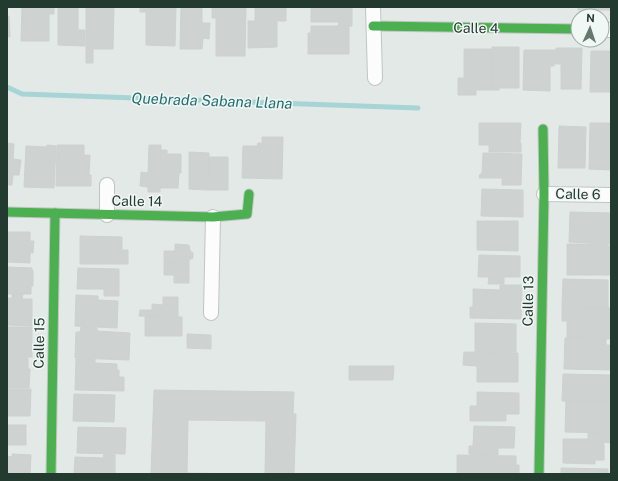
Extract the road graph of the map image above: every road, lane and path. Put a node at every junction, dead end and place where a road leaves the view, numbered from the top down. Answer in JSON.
{"nodes":[{"id":1,"x":373,"y":7,"type":"edge"},
{"id":2,"x":373,"y":26,"type":"junction"},
{"id":3,"x":570,"y":29,"type":"edge"},
{"id":4,"x":375,"y":78,"type":"dead end"},
{"id":5,"x":543,"y":129,"type":"dead end"},
{"id":6,"x":107,"y":185,"type":"dead end"},
{"id":7,"x":249,"y":194,"type":"dead end"},
{"id":8,"x":544,"y":194,"type":"junction"},
{"id":9,"x":611,"y":195,"type":"edge"},
{"id":10,"x":7,"y":212,"type":"edge"},
{"id":11,"x":55,"y":213,"type":"junction"},
{"id":12,"x":107,"y":215,"type":"junction"},
{"id":13,"x":213,"y":217,"type":"junction"},
{"id":14,"x":211,"y":313,"type":"dead end"},
{"id":15,"x":51,"y":474,"type":"edge"},
{"id":16,"x":539,"y":474,"type":"edge"}],
"edges":[{"from":1,"to":2,"type":"street"},
{"from":2,"to":3,"type":"street","name":"Calle 4"},
{"from":2,"to":4,"type":"street"},
{"from":5,"to":8,"type":"street","name":"Calle 13"},
{"from":6,"to":12,"type":"street"},
{"from":7,"to":13,"type":"street","name":"Calle 14"},
{"from":8,"to":9,"type":"street","name":"Calle 6"},
{"from":8,"to":16,"type":"street","name":"Calle 13"},
{"from":10,"to":11,"type":"street","name":"Calle 14"},
{"from":11,"to":12,"type":"street","name":"Calle 14"},
{"from":11,"to":15,"type":"street","name":"Calle 15"},
{"from":12,"to":13,"type":"street","name":"Calle 14"},
{"from":13,"to":14,"type":"street"}]}
